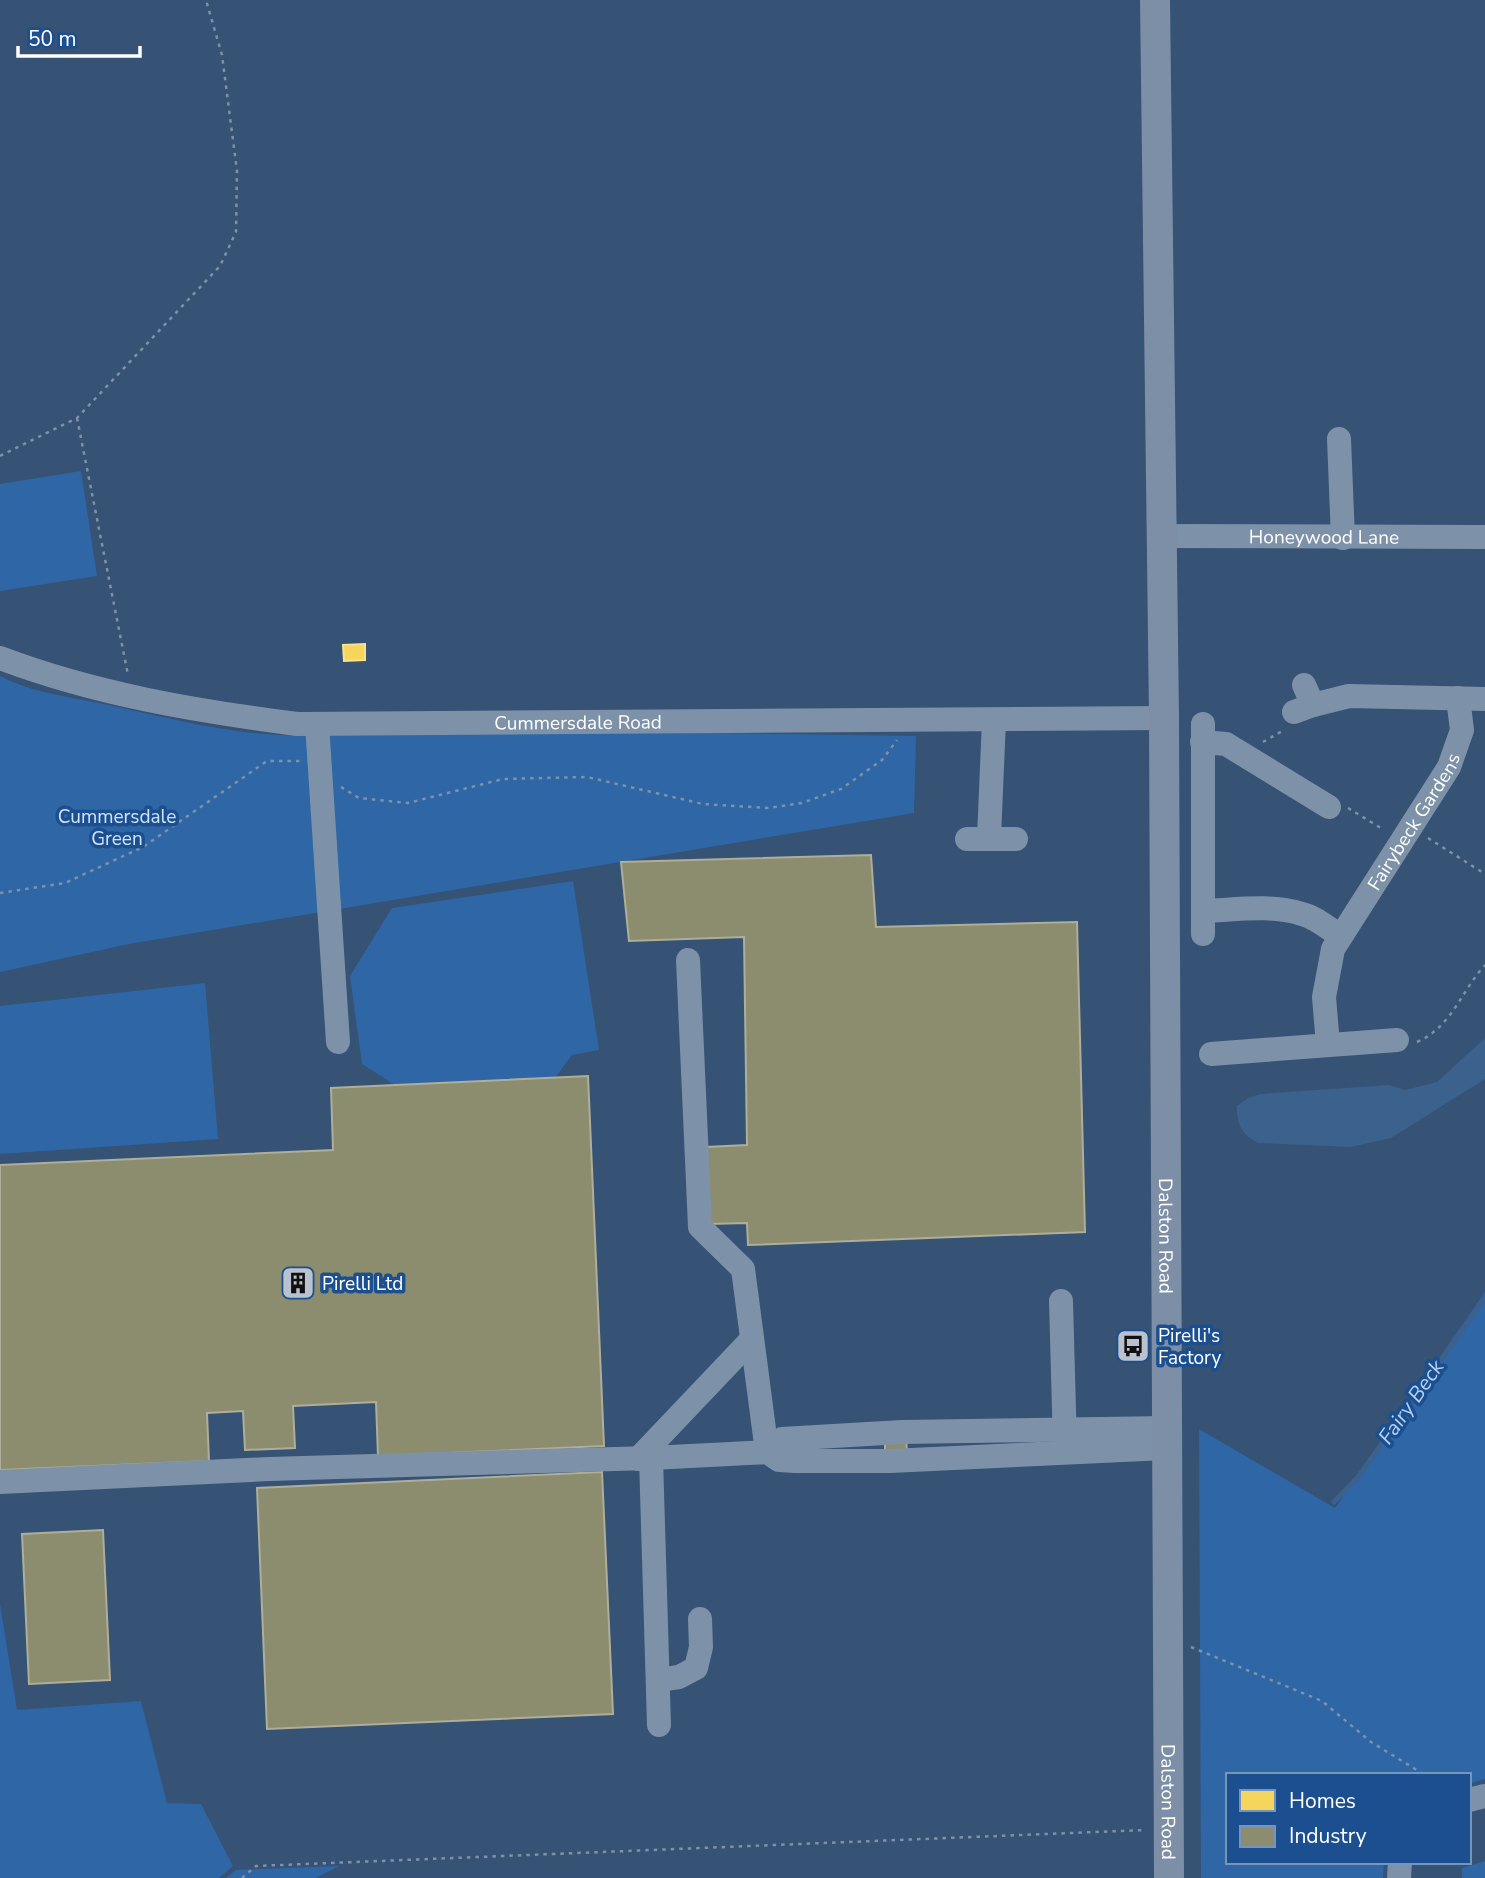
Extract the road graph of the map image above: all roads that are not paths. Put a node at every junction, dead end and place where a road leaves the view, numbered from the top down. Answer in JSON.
{"nodes":[{"id":1,"x":1155,"y":0,"type":"edge"},
{"id":2,"x":1339,"y":439,"type":"dead end"},
{"id":3,"x":1161,"y":536,"type":"junction"},
{"id":4,"x":1485,"y":537,"type":"edge"},
{"id":5,"x":1343,"y":538,"type":"junction"},
{"id":6,"x":0,"y":658,"type":"edge"},
{"id":7,"x":1458,"y":698,"type":"junction"},
{"id":8,"x":1485,"y":699,"type":"edge"},
{"id":9,"x":1304,"y":700,"type":"road end"},
{"id":10,"x":1164,"y":718,"type":"junction"},
{"id":11,"x":994,"y":720,"type":"junction"},
{"id":12,"x":317,"y":724,"type":"junction"},
{"id":13,"x":1329,"y":807,"type":"dead end"},
{"id":14,"x":1016,"y":839,"type":"dead end"},
{"id":15,"x":1339,"y":935,"type":"junction"},
{"id":16,"x":688,"y":960,"type":"dead end"},
{"id":17,"x":1397,"y":1040,"type":"dead end"},
{"id":18,"x":338,"y":1042,"type":"dead end"},
{"id":19,"x":1328,"y":1045,"type":"junction"},
{"id":20,"x":1211,"y":1054,"type":"dead end"},
{"id":21,"x":1061,"y":1301,"type":"dead end"},
{"id":22,"x":752,"y":1339,"type":"junction"},
{"id":23,"x":1167,"y":1438,"type":"junction"},
{"id":24,"x":1064,"y":1441,"type":"junction"},
{"id":25,"x":767,"y":1452,"type":"junction"},
{"id":26,"x":644,"y":1459,"type":"junction"},
{"id":27,"x":0,"y":1482,"type":"edge"},
{"id":28,"x":700,"y":1619,"type":"dead end"},
{"id":29,"x":658,"y":1680,"type":"junction"},
{"id":30,"x":659,"y":1725,"type":"dead end"},
{"id":31,"x":1169,"y":1878,"type":"edge"}],
"edges":[{"from":1,"to":3,"type":"main road","name":"Dalston Road"},
{"from":2,"to":5,"type":"street"},
{"from":3,"to":5,"type":"street","name":"Honeywood Lane"},
{"from":3,"to":10,"type":"main road","name":"Dalston Road"},
{"from":4,"to":5,"type":"street","name":"Honeywood Lane"},
{"from":6,"to":12,"type":"street","name":"Cummersdale Road"},
{"from":7,"to":8,"type":"street"},
{"from":7,"to":9,"type":"street"},
{"from":7,"to":15,"type":"street","name":"Fairybeck Gardens"},
{"from":10,"to":11,"type":"street","name":"Cummersdale Road"},
{"from":10,"to":23,"type":"main road","name":"Dalston Road"},
{"from":11,"to":12,"type":"street","name":"Cummersdale Road"},
{"from":11,"to":14,"type":"street"},
{"from":12,"to":18,"type":"street"},
{"from":13,"to":15,"type":"street"},
{"from":15,"to":19,"type":"street","name":"Fairybeck Gardens"},
{"from":16,"to":22,"type":"street"},
{"from":17,"to":19,"type":"street"},
{"from":19,"to":20,"type":"street"},
{"from":21,"to":24,"type":"street"},
{"from":22,"to":25,"type":"street"},
{"from":22,"to":26,"type":"street"},
{"from":23,"to":24,"type":"street"},
{"from":23,"to":31,"type":"main road","name":"Dalston Road"},
{"from":24,"to":25,"type":"street"},
{"from":25,"to":26,"type":"street"},
{"from":26,"to":27,"type":"street"},
{"from":26,"to":29,"type":"street"},
{"from":28,"to":29,"type":"street"},
{"from":29,"to":30,"type":"street"}]}
